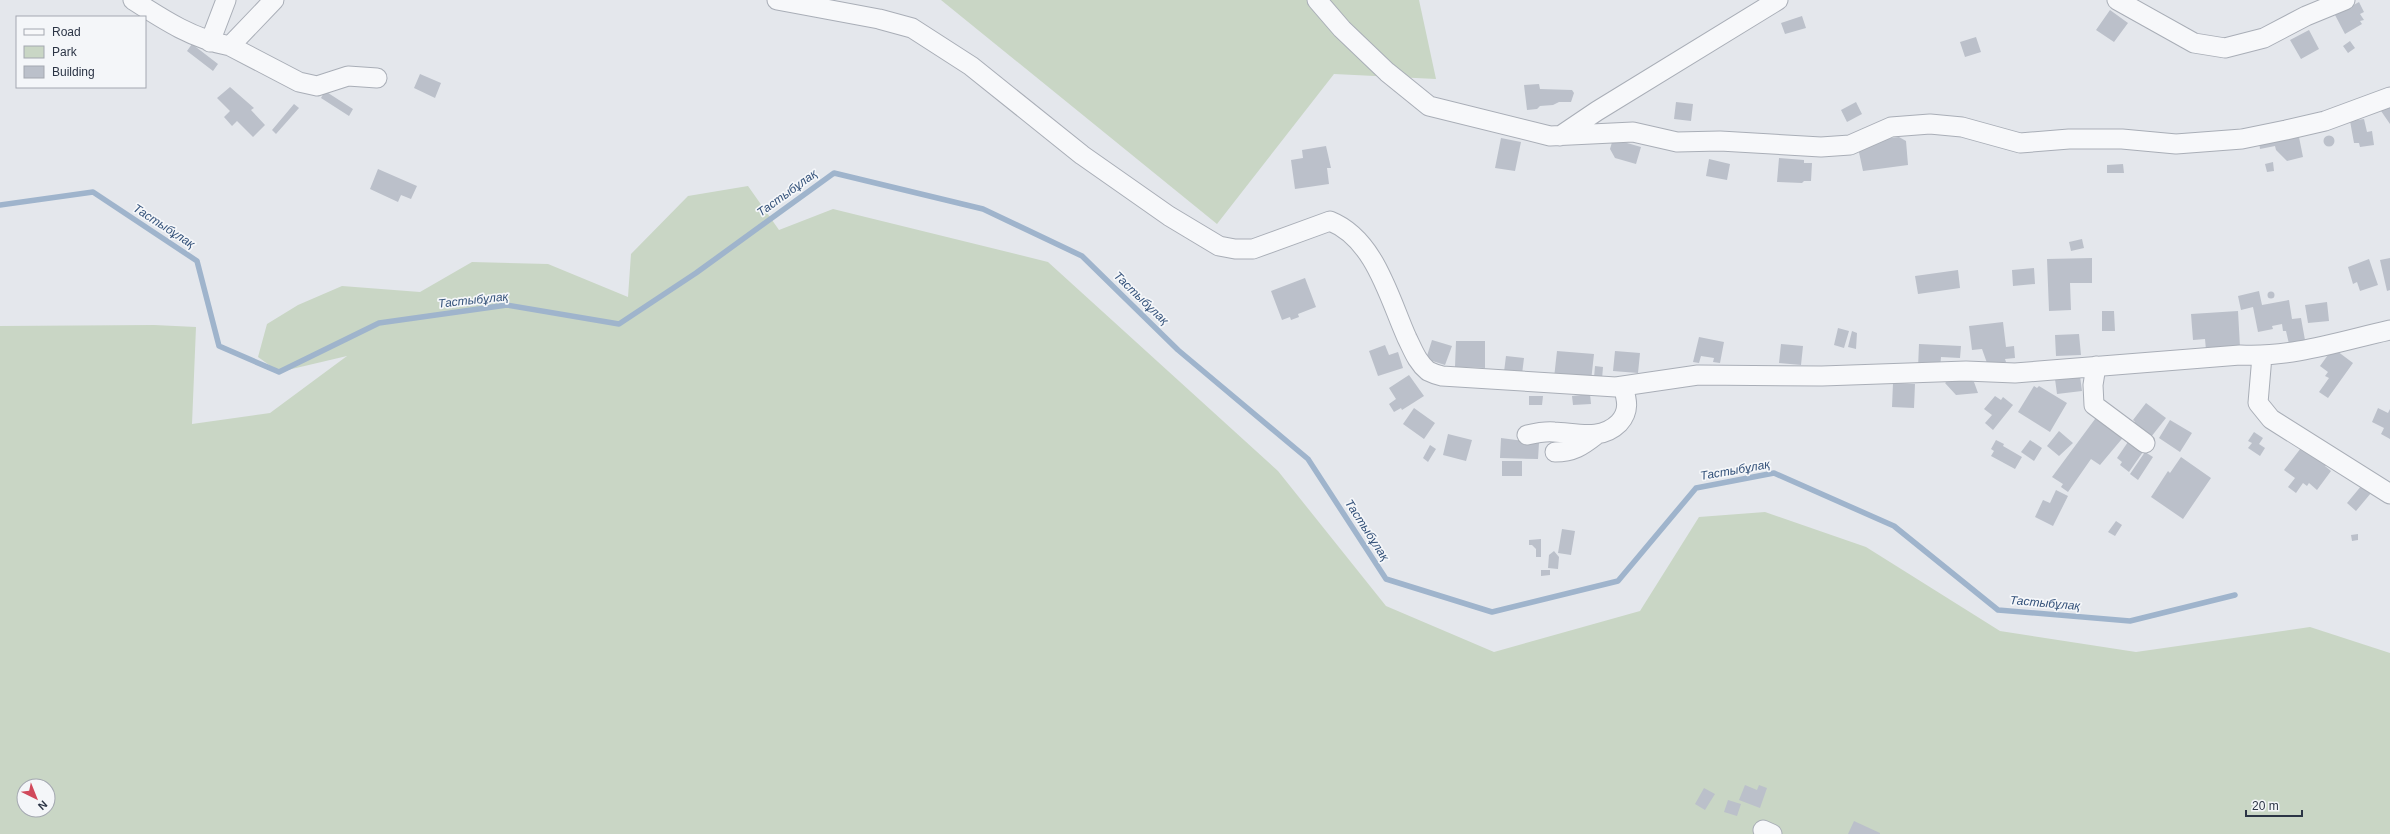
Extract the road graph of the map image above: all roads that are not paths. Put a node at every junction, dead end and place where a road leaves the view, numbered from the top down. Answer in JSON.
{"nodes":[{"id":1,"x":133,"y":0,"type":"edge"},
{"id":2,"x":226,"y":0,"type":"edge"},
{"id":3,"x":274,"y":0,"type":"edge"},
{"id":4,"x":777,"y":0,"type":"edge"},
{"id":5,"x":1317,"y":0,"type":"edge"},
{"id":6,"x":1778,"y":0,"type":"edge"},
{"id":7,"x":2117,"y":0,"type":"edge"},
{"id":8,"x":2345,"y":0,"type":"edge"},
{"id":9,"x":210,"y":42,"type":"junction"},
{"id":10,"x":230,"y":46,"type":"junction"},
{"id":11,"x":377,"y":78,"type":"dead end"},
{"id":12,"x":2390,"y":98,"type":"edge"},
{"id":13,"x":1560,"y":136,"type":"junction"},
{"id":14,"x":2388,"y":334,"type":"edge"},
{"id":15,"x":2262,"y":356,"type":"junction"},
{"id":16,"x":2096,"y":366,"type":"junction"},
{"id":17,"x":1623,"y":386,"type":"junction"},
{"id":18,"x":1527,"y":435,"type":"dead end"},
{"id":19,"x":1596,"y":435,"type":"junction"},
{"id":20,"x":2145,"y":443,"type":"dead end"},
{"id":21,"x":1555,"y":452,"type":"dead end"},
{"id":22,"x":2390,"y":494,"type":"edge"}],
"edges":[{"from":1,"to":9,"type":"street"},
{"from":2,"to":9,"type":"street"},
{"from":3,"to":10,"type":"street"},
{"from":4,"to":17,"type":"street"},
{"from":5,"to":13,"type":"street"},
{"from":6,"to":13,"type":"street"},
{"from":7,"to":8,"type":"street"},
{"from":9,"to":10,"type":"street"},
{"from":10,"to":11,"type":"street"},
{"from":12,"to":13,"type":"street"},
{"from":14,"to":15,"type":"street"},
{"from":15,"to":16,"type":"street"},
{"from":15,"to":22,"type":"street"},
{"from":16,"to":17,"type":"street"},
{"from":16,"to":20,"type":"street"},
{"from":17,"to":19,"type":"street"},
{"from":18,"to":19,"type":"street"},
{"from":19,"to":21,"type":"street"}]}
